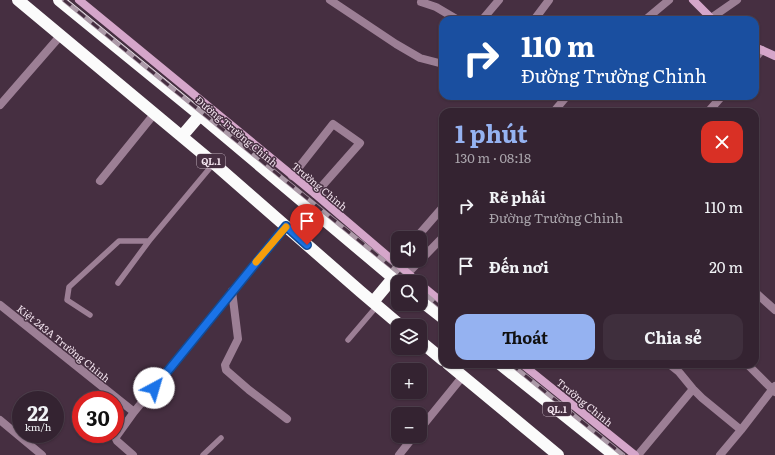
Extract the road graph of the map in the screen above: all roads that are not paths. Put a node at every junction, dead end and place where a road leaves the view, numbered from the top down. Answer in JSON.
{"nodes":[{"id":1,"x":18,"y":0,"type":"edge"},
{"id":2,"x":59,"y":0,"type":"edge"},
{"id":3,"x":79,"y":0,"type":"edge"},
{"id":4,"x":330,"y":0,"type":"edge"},
{"id":5,"x":499,"y":0,"type":"edge"},
{"id":6,"x":549,"y":0,"type":"edge"},
{"id":7,"x":669,"y":0,"type":"edge"},
{"id":8,"x":693,"y":0,"type":"edge"},
{"id":9,"x":737,"y":0,"type":"edge"},
{"id":10,"x":421,"y":2,"type":"dead end"},
{"id":11,"x":451,"y":16,"type":"edge"},
{"id":12,"x":485,"y":16,"type":"edge"},
{"id":13,"x":537,"y":16,"type":"edge"},
{"id":14,"x":650,"y":16,"type":"edge"},
{"id":15,"x":709,"y":16,"type":"edge"},
{"id":16,"x":716,"y":16,"type":"edge"},
{"id":17,"x":61,"y":35,"type":"junction"},
{"id":18,"x":759,"y":48,"type":"edge"},
{"id":19,"x":775,"y":56,"type":"edge"},
{"id":20,"x":439,"y":63,"type":"edge"},
{"id":21,"x":564,"y":100,"type":"edge"},
{"id":22,"x":718,"y":100,"type":"edge"},
{"id":23,"x":0,"y":105,"type":"edge"},
{"id":24,"x":557,"y":108,"type":"edge"},
{"id":25,"x":712,"y":108,"type":"edge"},
{"id":26,"x":155,"y":113,"type":"junction"},
{"id":27,"x":200,"y":115,"type":"junction"},
{"id":28,"x":182,"y":136,"type":"junction"},
{"id":29,"x":214,"y":163,"type":"junction"},
{"id":30,"x":292,"y":176,"type":"junction"},
{"id":31,"x":100,"y":181,"type":"dead end"},
{"id":32,"x":315,"y":194,"type":"junction"},
{"id":33,"x":439,"y":212,"type":"edge"},
{"id":34,"x":286,"y":226,"type":"junction"},
{"id":35,"x":422,"y":231,"type":"edge"},
{"id":36,"x":149,"y":241,"type":"junction"},
{"id":37,"x":439,"y":241,"type":"edge"},
{"id":38,"x":391,"y":256,"type":"edge"},
{"id":39,"x":402,"y":267,"type":"edge"},
{"id":40,"x":408,"y":273,"type":"joint"},
{"id":41,"x":391,"y":276,"type":"edge"},
{"id":42,"x":118,"y":283,"type":"dead end"},
{"id":43,"x":391,"y":286,"type":"edge"},
{"id":44,"x":427,"y":290,"type":"edge"},
{"id":45,"x":232,"y":291,"type":"junction"},
{"id":46,"x":759,"y":296,"type":"edge"},
{"id":47,"x":439,"y":300,"type":"edge"},
{"id":48,"x":375,"y":304,"type":"junction"},
{"id":49,"x":0,"y":305,"type":"edge"},
{"id":50,"x":427,"y":305,"type":"edge"},
{"id":51,"x":775,"y":310,"type":"edge"},
{"id":52,"x":90,"y":315,"type":"dead end"},
{"id":53,"x":439,"y":315,"type":"edge"},
{"id":54,"x":393,"y":319,"type":"edge"},
{"id":55,"x":348,"y":340,"type":"dead end"},
{"id":56,"x":427,"y":347,"type":"edge"},
{"id":57,"x":439,"y":357,"type":"edge"},
{"id":58,"x":453,"y":368,"type":"edge"},
{"id":59,"x":505,"y":368,"type":"edge"},
{"id":60,"x":529,"y":368,"type":"edge"},
{"id":61,"x":674,"y":368,"type":"edge"},
{"id":62,"x":751,"y":368,"type":"edge"},
{"id":63,"x":462,"y":376,"type":"junction"},
{"id":64,"x":693,"y":389,"type":"junction"},
{"id":65,"x":774,"y":389,"type":"edge"},
{"id":66,"x":134,"y":412,"type":"junction"},
{"id":67,"x":287,"y":419,"type":"dead end"},
{"id":68,"x":0,"y":420,"type":"edge"},
{"id":69,"x":427,"y":420,"type":"edge"},
{"id":70,"x":741,"y":430,"type":"junction"},
{"id":71,"x":221,"y":438,"type":"dead end"},
{"id":72,"x":408,"y":443,"type":"edge"},
{"id":73,"x":551,"y":453,"type":"edge"},
{"id":74,"x":42,"y":455,"type":"edge"},
{"id":75,"x":133,"y":455,"type":"edge"},
{"id":76,"x":203,"y":455,"type":"edge"},
{"id":77,"x":399,"y":455,"type":"edge"},
{"id":78,"x":614,"y":455,"type":"edge"},
{"id":79,"x":636,"y":455,"type":"edge"},
{"id":80,"x":720,"y":455,"type":"edge"}],
"edges":[{"from":1,"to":17,"type":"highway","number":"QL.1"},
{"from":2,"to":27,"type":"highway","name":"Đường Trường Chinh","number":"QL.1"},
{"from":3,"to":30,"type":"street","name":"Trường Chinh"},
{"from":4,"to":20,"type":"street"},
{"from":5,"to":12,"type":"street"},
{"from":6,"to":13,"type":"street"},
{"from":7,"to":14,"type":"street"},
{"from":8,"to":15,"type":"street"},
{"from":9,"to":16,"type":"street"},
{"from":10,"to":11,"type":"street"},
{"from":17,"to":23,"type":"street"},
{"from":17,"to":26,"type":"highway","number":"QL.1"},
{"from":18,"to":19,"type":"street"},
{"from":21,"to":24,"type":"street"},
{"from":22,"to":25,"type":"street"},
{"from":26,"to":28,"type":"highway","number":"QL.1"},
{"from":26,"to":31,"type":"street"},
{"from":27,"to":28,"type":"highway"},
{"from":27,"to":41,"type":"highway","name":"Đường Trường Chinh","number":"QL.1"},
{"from":28,"to":29,"type":"highway","number":"QL.1"},
{"from":29,"to":34,"type":"highway","number":"QL.1"},
{"from":29,"to":36,"type":"lane"},
{"from":30,"to":32,"type":"street","name":"Trường Chinh"},
{"from":30,"to":32,"type":"street"},
{"from":32,"to":38,"type":"street","name":"Trường Chinh"},
{"from":33,"to":35,"type":"street"},
{"from":34,"to":45,"type":"street"},
{"from":34,"to":48,"type":"highway","number":"QL.1"},
{"from":36,"to":42,"type":"lane"},
{"from":36,"to":52,"type":"lane"},
{"from":37,"to":40,"type":"street"},
{"from":39,"to":40,"type":"street","name":"Trường Chinh"},
{"from":43,"to":48,"type":"highway"},
{"from":44,"to":47,"type":"street","name":"Trường Chinh"},
{"from":45,"to":66,"type":"street"},
{"from":45,"to":67,"type":"street"},
{"from":46,"to":51,"type":"street"},
{"from":48,"to":54,"type":"highway","number":"QL.1"},
{"from":48,"to":55,"type":"lane"},
{"from":49,"to":66,"type":"street","name":"Kiệt 243A Trường Chinh"},
{"from":50,"to":53,"type":"highway"},
{"from":56,"to":57,"type":"highway"},
{"from":58,"to":63,"type":"highway"},
{"from":59,"to":78,"type":"highway","number":"QL.1"},
{"from":60,"to":79,"type":"street","name":"Trường Chinh"},
{"from":61,"to":64,"type":"street"},
{"from":62,"to":65,"type":"street"},
{"from":63,"to":69,"type":"street"},
{"from":63,"to":73,"type":"highway"},
{"from":64,"to":70,"type":"street"},
{"from":64,"to":79,"type":"street"},
{"from":65,"to":70,"type":"street"},
{"from":66,"to":75,"type":"street"},
{"from":68,"to":74,"type":"street"},
{"from":70,"to":80,"type":"street"},
{"from":71,"to":76,"type":"lane"},
{"from":72,"to":77,"type":"street"}]}
